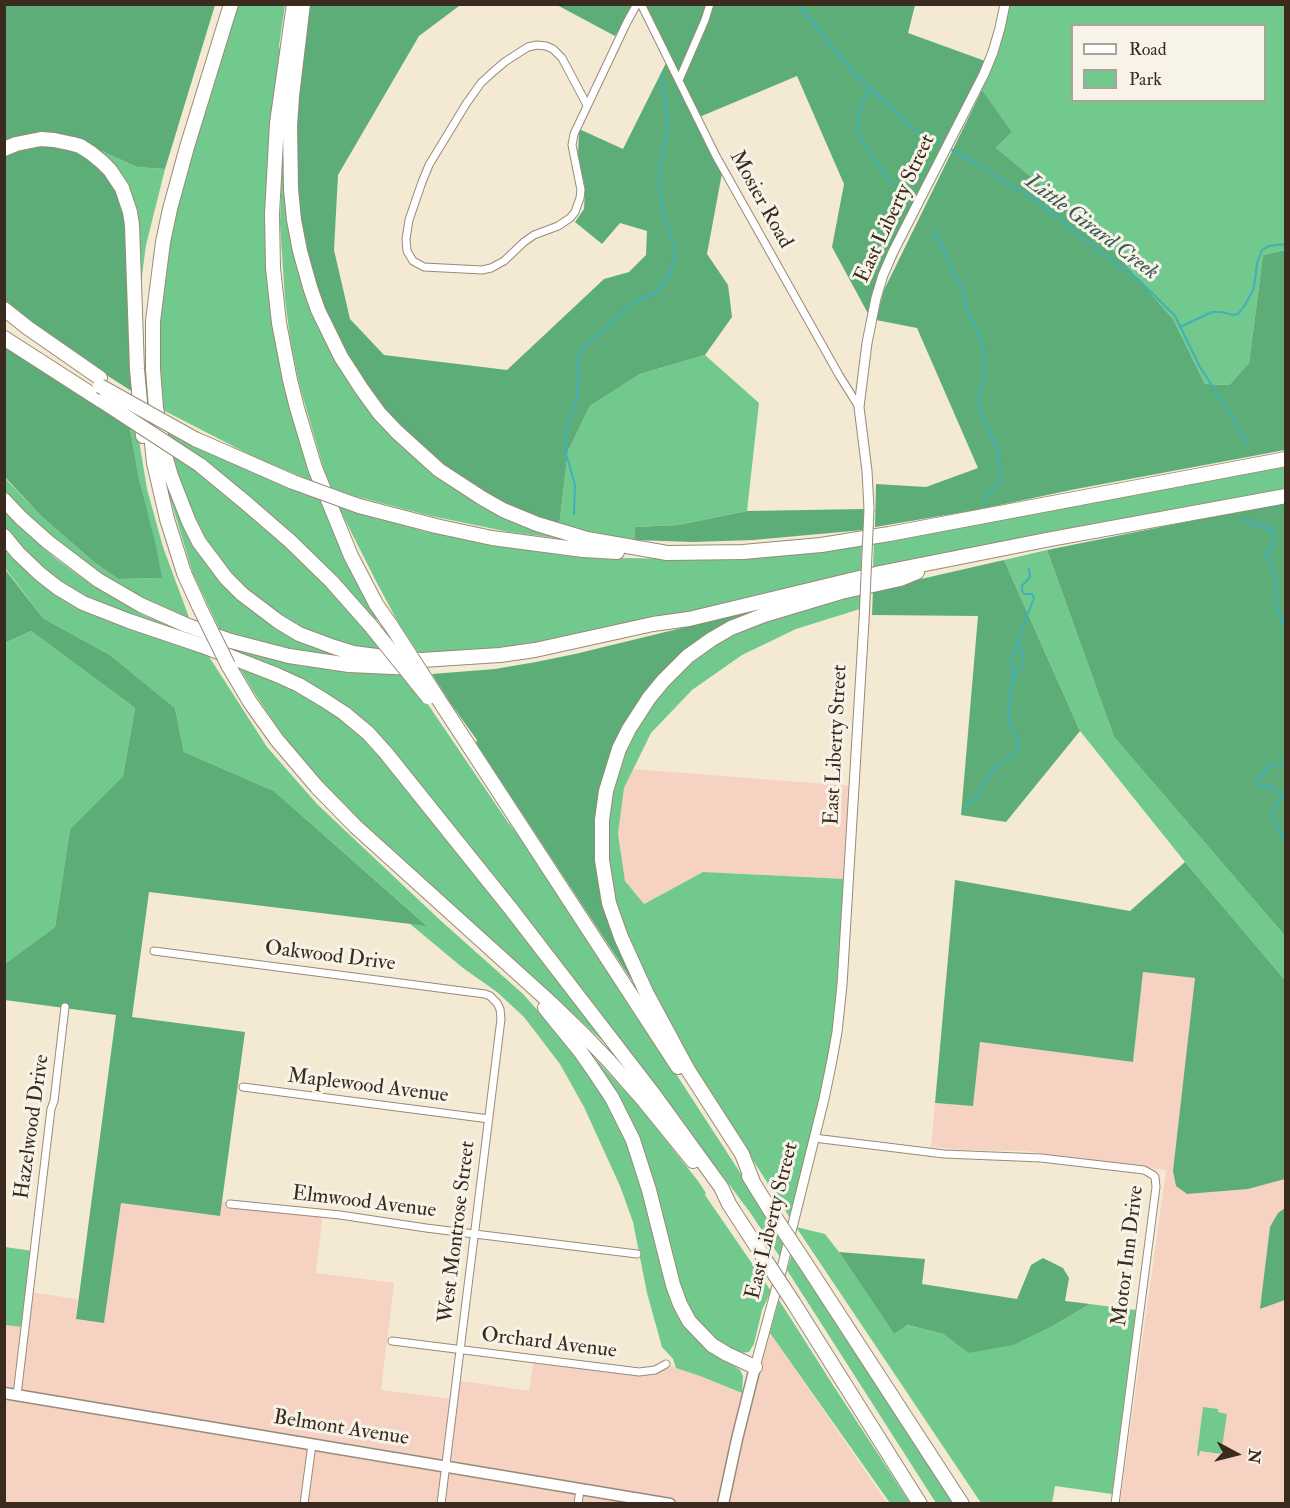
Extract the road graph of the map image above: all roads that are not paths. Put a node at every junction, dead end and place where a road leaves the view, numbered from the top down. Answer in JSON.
{"nodes":[{"id":1,"x":225,"y":4,"type":"edge"},
{"id":2,"x":231,"y":4,"type":"edge"},
{"id":3,"x":294,"y":4,"type":"edge"},
{"id":4,"x":303,"y":4,"type":"edge"},
{"id":5,"x":639,"y":4,"type":"edge"},
{"id":6,"x":710,"y":4,"type":"edge"},
{"id":7,"x":1005,"y":4,"type":"edge"},
{"id":8,"x":679,"y":80,"type":"junction"},
{"id":9,"x":587,"y":105,"type":"junction"},
{"id":10,"x":4,"y":149,"type":"edge"},
{"id":11,"x":4,"y":309,"type":"edge"},
{"id":12,"x":4,"y":327,"type":"edge"},
{"id":13,"x":4,"y":338,"type":"edge"},
{"id":14,"x":101,"y":388,"type":"junction"},
{"id":15,"x":859,"y":407,"type":"junction"},
{"id":16,"x":1286,"y":459,"type":"edge"},
{"id":17,"x":1286,"y":496,"type":"edge"},
{"id":18,"x":4,"y":500,"type":"edge"},
{"id":19,"x":4,"y":536,"type":"edge"},
{"id":20,"x":667,"y":553,"type":"junction"},
{"id":21,"x":954,"y":558,"type":"junction"},
{"id":22,"x":195,"y":605,"type":"junction"},
{"id":23,"x":689,"y":619,"type":"junction"},
{"id":24,"x":432,"y":697,"type":"junction"},
{"id":25,"x":443,"y":905,"type":"junction"},
{"id":26,"x":154,"y":951,"type":"dead end"},
{"id":27,"x":497,"y":1003,"type":"joint"},
{"id":28,"x":65,"y":1007,"type":"dead end"},
{"id":29,"x":243,"y":1087,"type":"dead end"},
{"id":30,"x":489,"y":1119,"type":"junction"},
{"id":31,"x":814,"y":1138,"type":"junction"},
{"id":32,"x":753,"y":1182,"type":"junction"},
{"id":33,"x":230,"y":1204,"type":"dead end"},
{"id":34,"x":729,"y":1204,"type":"junction"},
{"id":35,"x":474,"y":1233,"type":"junction"},
{"id":36,"x":637,"y":1254,"type":"dead end"},
{"id":37,"x":821,"y":1287,"type":"junction"},
{"id":38,"x":392,"y":1341,"type":"dead end"},
{"id":39,"x":459,"y":1349,"type":"junction"},
{"id":40,"x":666,"y":1364,"type":"dead end"},
{"id":41,"x":755,"y":1367,"type":"junction"},
{"id":42,"x":4,"y":1393,"type":"edge"},
{"id":43,"x":17,"y":1395,"type":"junction"},
{"id":44,"x":312,"y":1444,"type":"junction"},
{"id":45,"x":446,"y":1466,"type":"junction"},
{"id":46,"x":580,"y":1489,"type":"junction"},
{"id":47,"x":304,"y":1503,"type":"edge"},
{"id":48,"x":441,"y":1503,"type":"edge"},
{"id":49,"x":578,"y":1503,"type":"edge"},
{"id":50,"x":670,"y":1503,"type":"edge"},
{"id":51,"x":723,"y":1503,"type":"edge"},
{"id":52,"x":920,"y":1503,"type":"edge"},
{"id":53,"x":962,"y":1503,"type":"edge"},
{"id":54,"x":974,"y":1503,"type":"edge"},
{"id":55,"x":1115,"y":1503,"type":"edge"}],
"edges":[{"from":1,"to":22,"type":"highway"},
{"from":2,"to":23,"type":"highway"},
{"from":3,"to":24,"type":"highway","bridge":true},
{"from":4,"to":20,"type":"highway"},
{"from":5,"to":8,"type":"street","name":"Mosier Road"},
{"from":5,"to":9,"type":"street"},
{"from":6,"to":8,"type":"street"},
{"from":7,"to":15,"type":"street","name":"East Liberty Street"},
{"from":8,"to":15,"type":"street","name":"Mosier Road"},
{"from":9,"to":9,"type":"street"},
{"from":10,"to":22,"type":"highway"},
{"from":11,"to":14,"type":"highway"},
{"from":12,"to":14,"type":"highway"},
{"from":13,"to":14,"type":"highway"},
{"from":14,"to":20,"type":"highway","bridge":true},
{"from":14,"to":24,"type":"highway","bridge":true},
{"from":15,"to":31,"type":"street","name":"East Liberty Street","bridge":true},
{"from":16,"to":20,"type":"highway"},
{"from":17,"to":21,"type":"highway"},
{"from":18,"to":23,"type":"highway"},
{"from":19,"to":34,"type":"highway"},
{"from":21,"to":23,"type":"highway"},
{"from":21,"to":32,"type":"highway"},
{"from":22,"to":25,"type":"highway","bridge":true},
{"from":24,"to":32,"type":"highway"},
{"from":25,"to":34,"type":"highway"},
{"from":25,"to":41,"type":"highway"},
{"from":26,"to":27,"type":"street","name":"Oakwood Drive"},
{"from":27,"to":30,"type":"street","name":"West Montrose Street"},
{"from":28,"to":43,"type":"street","name":"Hazelwood Drive"},
{"from":29,"to":30,"type":"street","name":"Maplewood Avenue"},
{"from":30,"to":35,"type":"street","name":"West Montrose Street"},
{"from":31,"to":41,"type":"street","name":"East Liberty Street"},
{"from":31,"to":55,"type":"street","name":"Motor Inn Drive"},
{"from":32,"to":37,"type":"highway","bridge":true},
{"from":33,"to":35,"type":"street","name":"Elmwood Avenue"},
{"from":34,"to":52,"type":"highway","bridge":true},
{"from":35,"to":36,"type":"street","name":"Elmwood Avenue"},
{"from":35,"to":39,"type":"street","name":"West Montrose Street"},
{"from":37,"to":53,"type":"highway"},
{"from":37,"to":54,"type":"highway"},
{"from":38,"to":39,"type":"street","name":"Orchard Avenue"},
{"from":39,"to":40,"type":"street","name":"Orchard Avenue"},
{"from":39,"to":45,"type":"street","name":"West Montrose Street"},
{"from":41,"to":51,"type":"main road","name":"East Liberty Street"},
{"from":42,"to":43,"type":"main road","name":"Belmont Avenue"},
{"from":43,"to":44,"type":"main road","name":"Belmont Avenue"},
{"from":44,"to":45,"type":"main road","name":"Belmont Avenue"},
{"from":44,"to":47,"type":"street"},
{"from":45,"to":46,"type":"main road","name":"Belmont Avenue"},
{"from":45,"to":48,"type":"street","name":"West Montrose Street"},
{"from":46,"to":49,"type":"street"},
{"from":46,"to":50,"type":"main road","name":"Belmont Avenue"}]}
